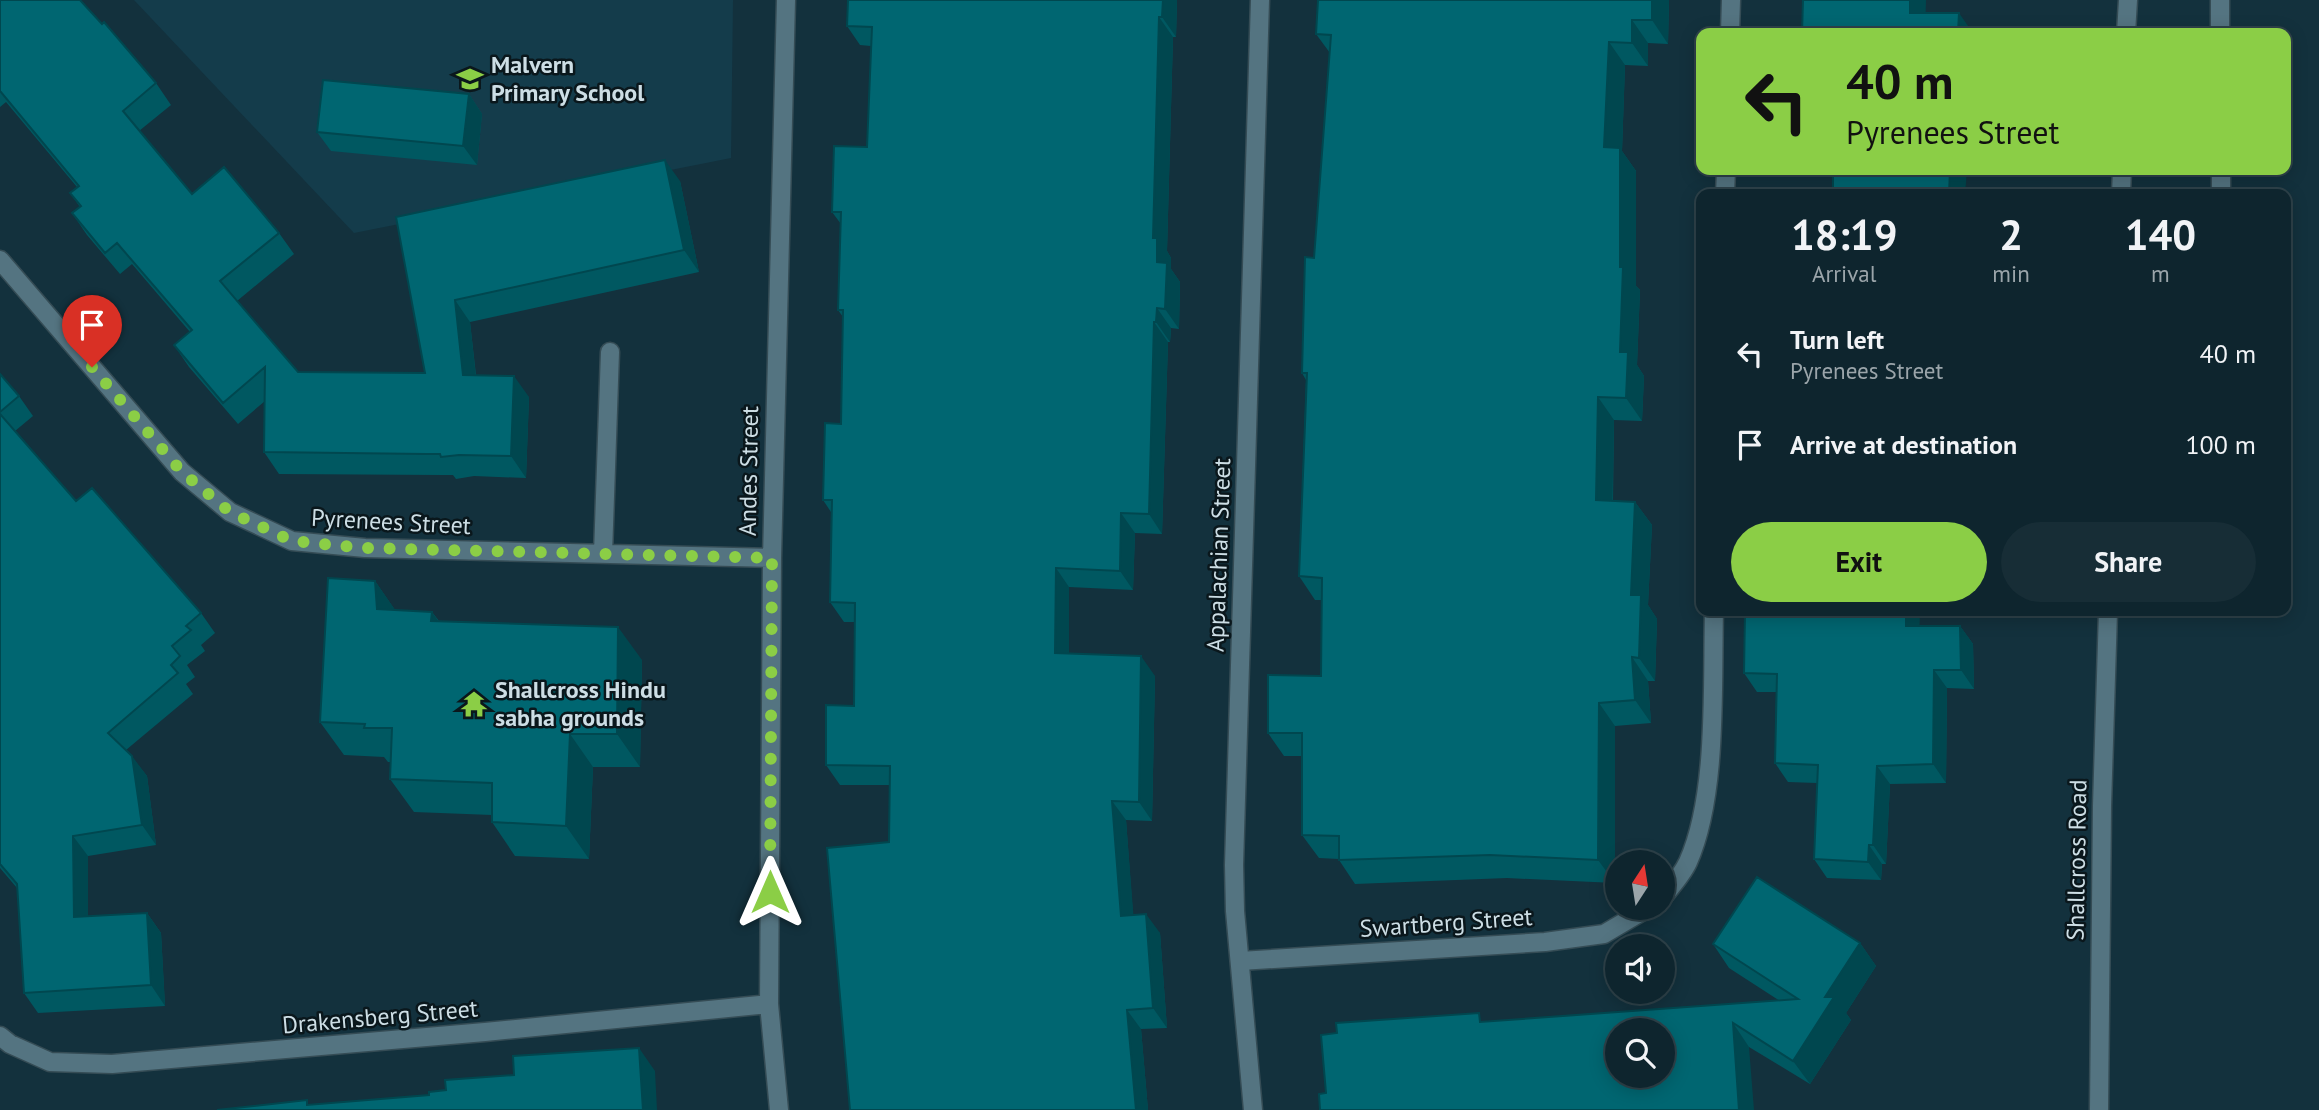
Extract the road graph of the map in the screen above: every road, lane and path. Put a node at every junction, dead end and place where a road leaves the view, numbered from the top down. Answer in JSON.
{"nodes":[{"id":1,"x":786,"y":0,"type":"edge"},
{"id":2,"x":1260,"y":0,"type":"edge"},
{"id":3,"x":1731,"y":0,"type":"edge"},
{"id":4,"x":2127,"y":0,"type":"edge"},
{"id":5,"x":2220,"y":0,"type":"edge"},
{"id":6,"x":1730,"y":28,"type":"edge"},
{"id":7,"x":2126,"y":28,"type":"edge"},
{"id":8,"x":2220,"y":28,"type":"edge"},
{"id":9,"x":0,"y":260,"type":"edge"},
{"id":10,"x":610,"y":352,"type":"dead end"},
{"id":11,"x":603,"y":554,"type":"junction"},
{"id":12,"x":772,"y":558,"type":"junction"},
{"id":13,"x":1714,"y":616,"type":"edge"},
{"id":14,"x":2108,"y":616,"type":"edge"},
{"id":15,"x":1675,"y":880,"type":"edge"},
{"id":16,"x":1628,"y":920,"type":"edge"},
{"id":17,"x":1240,"y":961,"type":"junction"},
{"id":18,"x":769,"y":1004,"type":"junction"},
{"id":19,"x":0,"y":1036,"type":"edge"},
{"id":20,"x":779,"y":1110,"type":"edge"},
{"id":21,"x":1253,"y":1110,"type":"edge"},
{"id":22,"x":2099,"y":1110,"type":"edge"}],
"edges":[{"from":1,"to":12,"type":"street","name":"Andes Street"},
{"from":2,"to":17,"type":"street","name":"Appalachian Street"},
{"from":3,"to":6,"type":"street"},
{"from":4,"to":7,"type":"street"},
{"from":5,"to":8,"type":"street"},
{"from":9,"to":11,"type":"street","name":"Pyrenees Street"},
{"from":10,"to":11,"type":"street"},
{"from":11,"to":12,"type":"street","name":"Pyrenees Street"},
{"from":12,"to":18,"type":"street","name":"Andes Street"},
{"from":13,"to":15,"type":"street"},
{"from":14,"to":22,"type":"street","name":"Shallcross Road"},
{"from":16,"to":17,"type":"street","name":"Swartberg Street"},
{"from":17,"to":21,"type":"street","name":"Appalachian Street"},
{"from":18,"to":19,"type":"street","name":"Drakensberg Street"},
{"from":18,"to":20,"type":"street","name":"Andes Street"}]}
